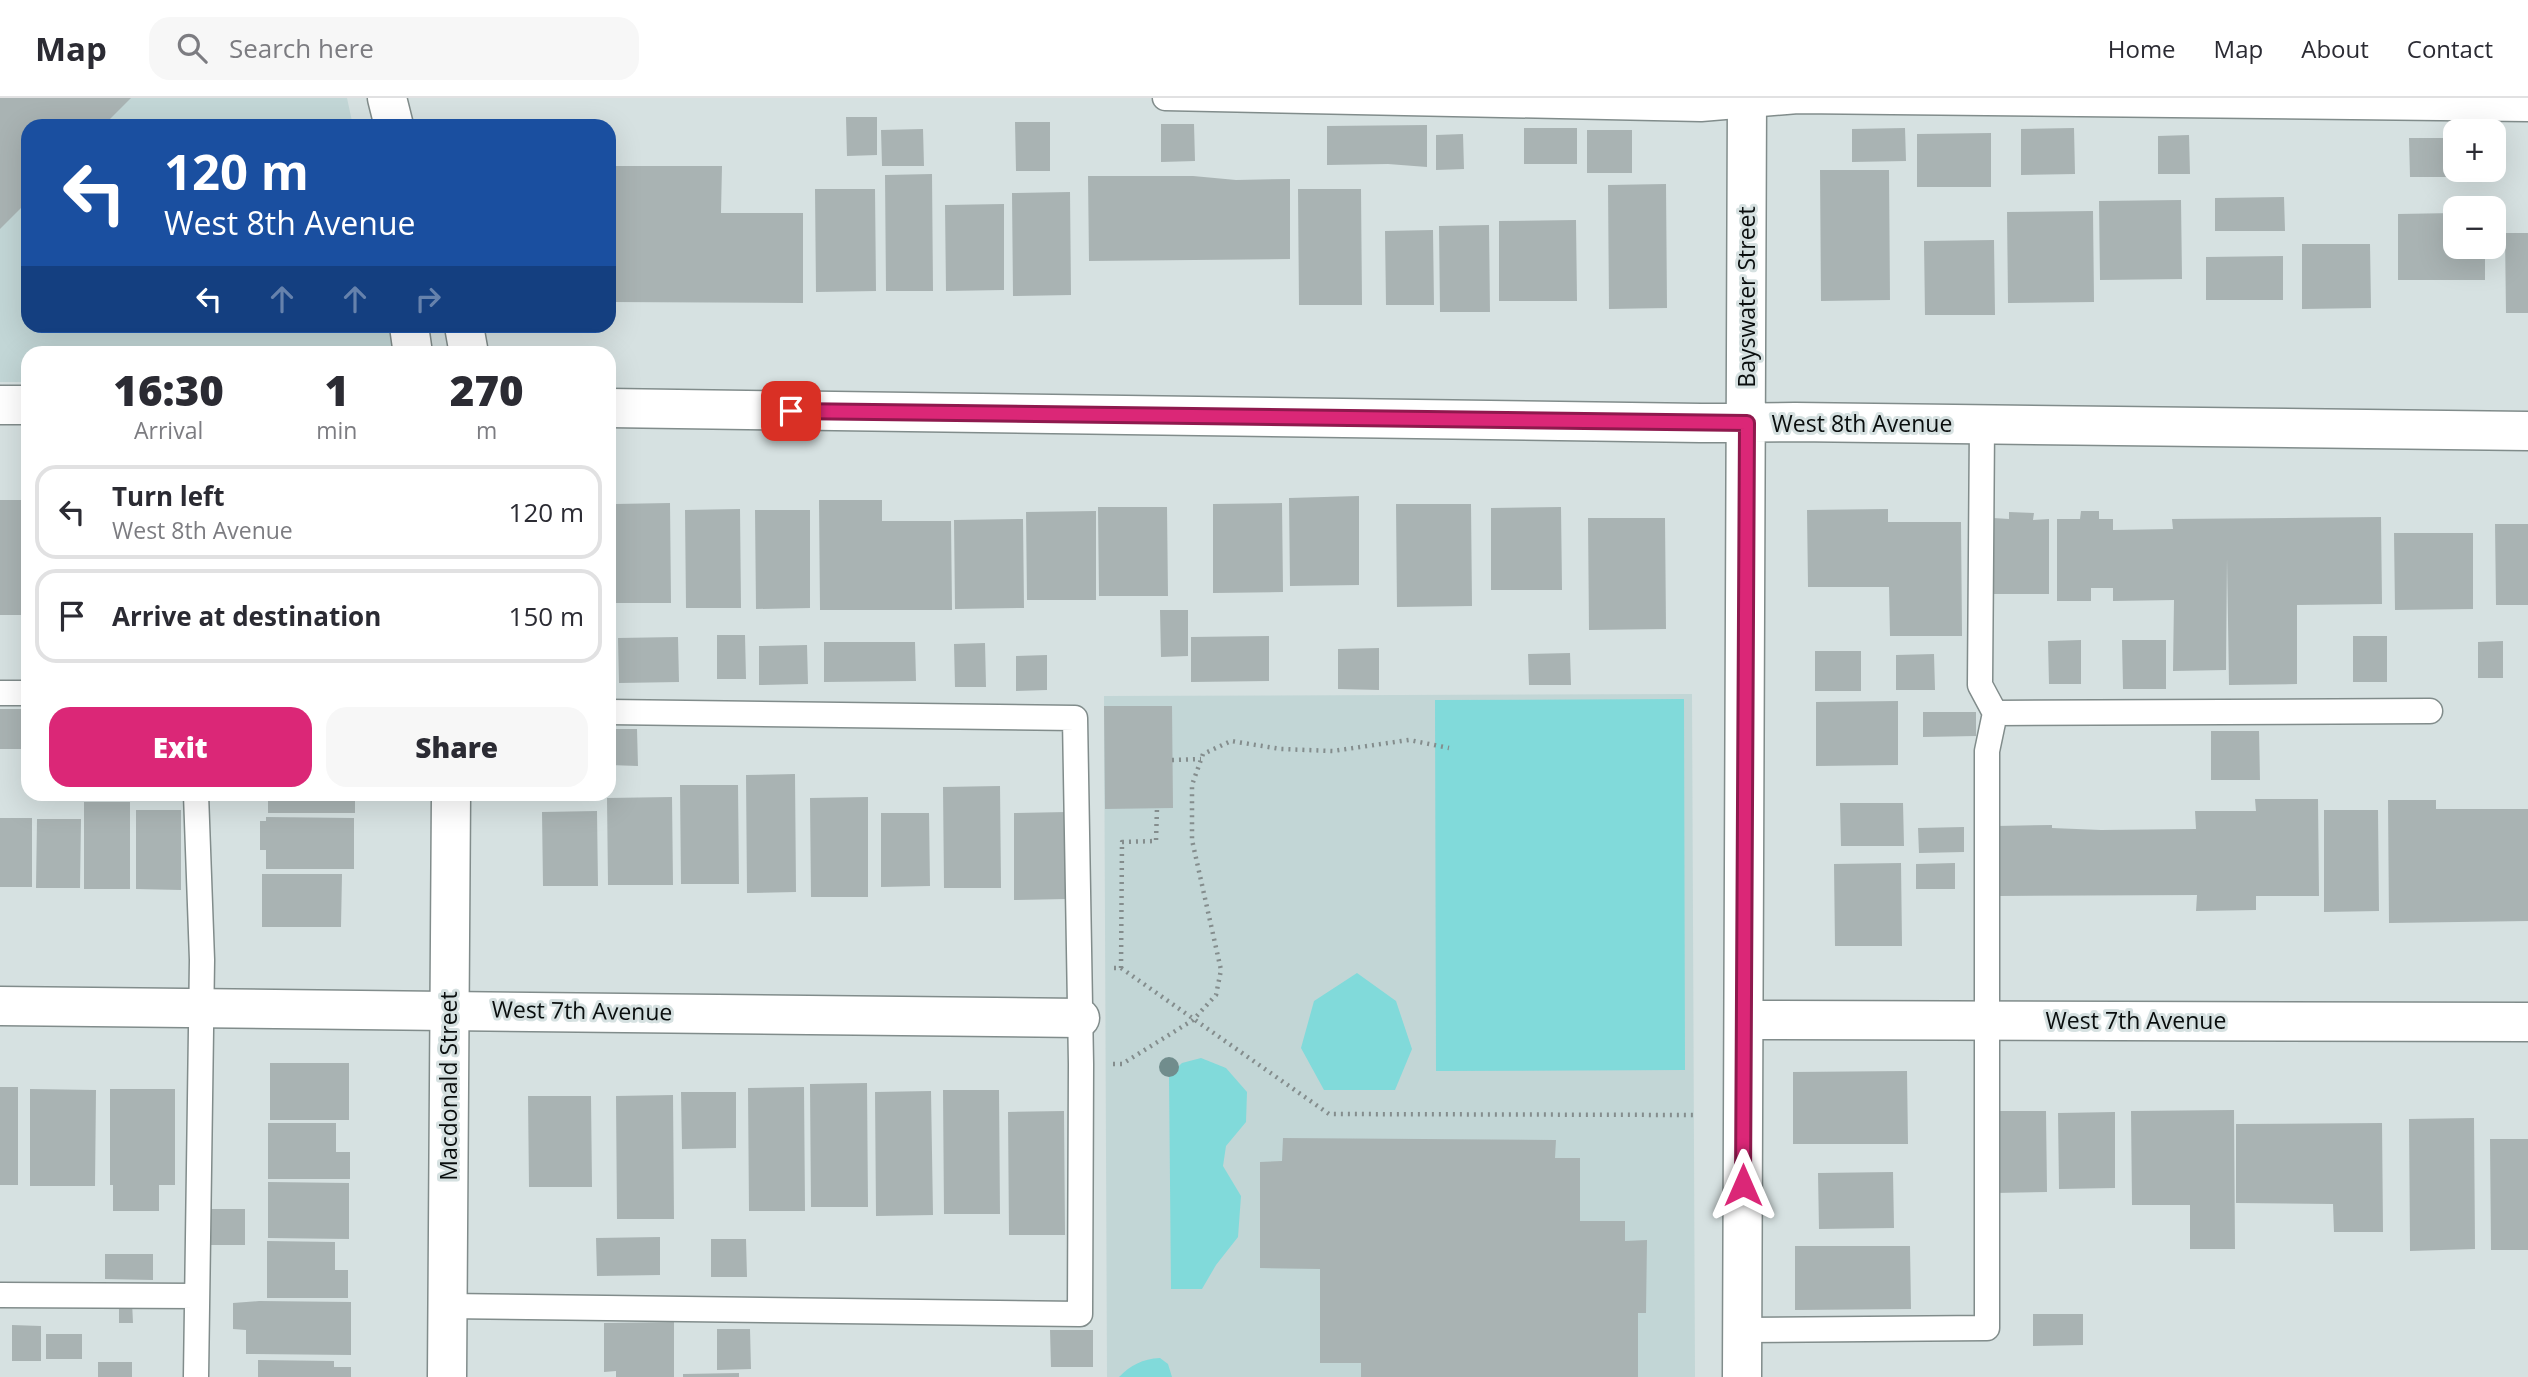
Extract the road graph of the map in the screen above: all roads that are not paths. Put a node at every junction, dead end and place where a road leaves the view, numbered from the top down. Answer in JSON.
{"nodes":[{"id":1,"x":387,"y":98,"type":"edge"},
{"id":2,"x":1165,"y":98,"type":"edge"},
{"id":3,"x":1747,"y":102,"type":"edge"},
{"id":4,"x":2528,"y":109,"type":"edge"},
{"id":5,"x":392,"y":119,"type":"edge"},
{"id":6,"x":0,"y":405,"type":"edge"},
{"id":7,"x":21,"y":405,"type":"edge"},
{"id":8,"x":616,"y":408,"type":"edge"},
{"id":9,"x":1747,"y":423,"type":"junction"},
{"id":10,"x":1982,"y":425,"type":"junction"},
{"id":11,"x":2528,"y":431,"type":"edge"},
{"id":12,"x":0,"y":693,"type":"edge"},
{"id":13,"x":21,"y":693,"type":"edge"},
{"id":14,"x":2430,"y":711,"type":"dead end"},
{"id":15,"x":616,"y":712,"type":"edge"},
{"id":16,"x":1994,"y":713,"type":"junction"},
{"id":17,"x":196,"y":801,"type":"edge"},
{"id":18,"x":451,"y":801,"type":"edge"},
{"id":19,"x":0,"y":1006,"type":"edge"},
{"id":20,"x":201,"y":1007,"type":"junction"},
{"id":21,"x":449,"y":1010,"type":"junction"},
{"id":22,"x":1080,"y":1018,"type":"junction"},
{"id":23,"x":1744,"y":1020,"type":"junction"},
{"id":24,"x":1986,"y":1021,"type":"junction"},
{"id":25,"x":2528,"y":1022,"type":"edge"},
{"id":26,"x":0,"y":1295,"type":"edge"},
{"id":27,"x":197,"y":1296,"type":"junction"},
{"id":28,"x":447,"y":1306,"type":"junction"},
{"id":29,"x":1742,"y":1330,"type":"junction"},
{"id":30,"x":196,"y":1377,"type":"edge"},
{"id":31,"x":447,"y":1377,"type":"edge"},
{"id":32,"x":1742,"y":1377,"type":"edge"}],
"edges":[{"from":1,"to":5,"type":"street"},
{"from":2,"to":3,"type":"lane"},
{"from":3,"to":4,"type":"lane"},
{"from":3,"to":9,"type":"street","name":"Bayswater Street"},
{"from":6,"to":7,"type":"street"},
{"from":8,"to":9,"type":"street","name":"West 8th Avenue"},
{"from":9,"to":10,"type":"street","name":"West 8th Avenue"},
{"from":9,"to":23,"type":"street","name":"Bayswater Street"},
{"from":10,"to":11,"type":"street","name":"West 8th Avenue"},
{"from":10,"to":16,"type":"lane"},
{"from":12,"to":13,"type":"lane"},
{"from":14,"to":16,"type":"lane"},
{"from":15,"to":22,"type":"lane"},
{"from":16,"to":24,"type":"lane"},
{"from":17,"to":20,"type":"lane"},
{"from":18,"to":21,"type":"street","name":"Macdonald Street"},
{"from":19,"to":20,"type":"street","name":"West 7th Avenue"},
{"from":20,"to":21,"type":"street","name":"West 7th Avenue"},
{"from":20,"to":27,"type":"lane"},
{"from":21,"to":22,"type":"street","name":"West 7th Avenue"},
{"from":21,"to":28,"type":"street","name":"Macdonald Street"},
{"from":22,"to":28,"type":"lane"},
{"from":23,"to":24,"type":"street","name":"West 7th Avenue"},
{"from":23,"to":29,"type":"street","name":"Bayswater Street"},
{"from":24,"to":25,"type":"street","name":"West 7th Avenue"},
{"from":24,"to":29,"type":"lane"},
{"from":26,"to":27,"type":"lane"},
{"from":27,"to":30,"type":"lane"},
{"from":28,"to":31,"type":"street","name":"Macdonald Street"},
{"from":29,"to":32,"type":"street","name":"Bayswater Street"}]}
